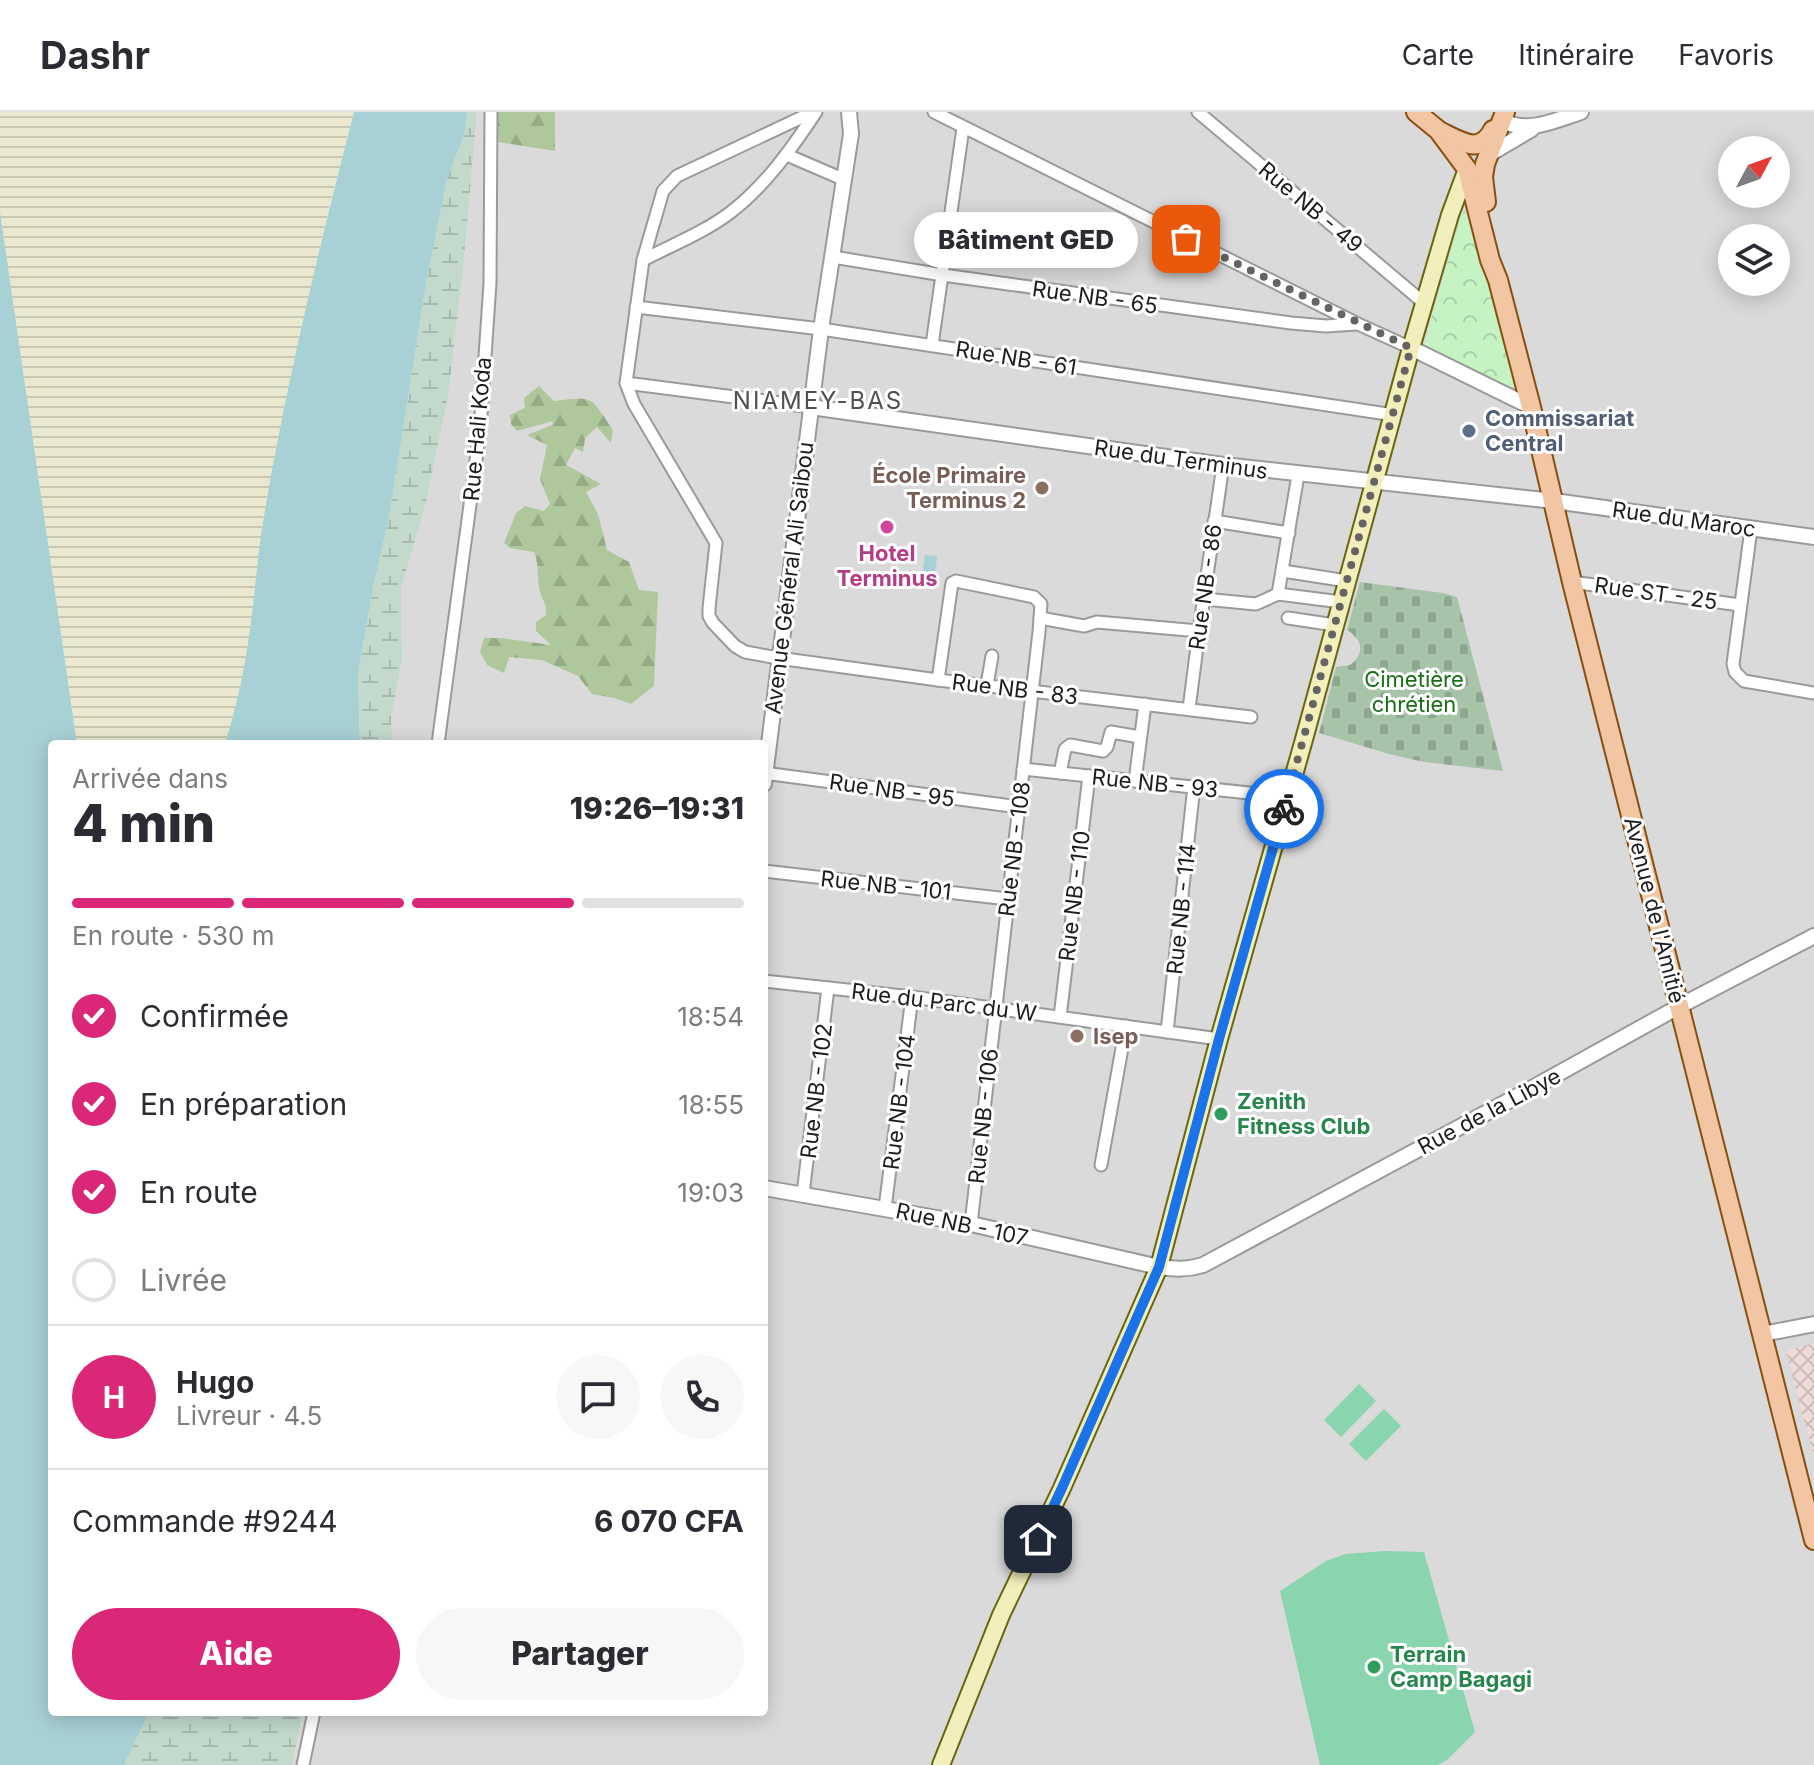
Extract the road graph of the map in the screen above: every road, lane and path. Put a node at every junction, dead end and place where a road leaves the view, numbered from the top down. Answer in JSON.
{"nodes":[{"id":1,"x":491,"y":112,"type":"edge"},
{"id":2,"x":815,"y":112,"type":"edge"},
{"id":3,"x":849,"y":112,"type":"edge"},
{"id":4,"x":858,"y":112,"type":"edge"},
{"id":5,"x":934,"y":112,"type":"edge"},
{"id":6,"x":1198,"y":112,"type":"edge"},
{"id":7,"x":1416,"y":112,"type":"edge"},
{"id":8,"x":1581,"y":112,"type":"edge"},
{"id":9,"x":1501,"y":114,"type":"edge"},
{"id":10,"x":1538,"y":125,"type":"junction"},
{"id":11,"x":963,"y":128,"type":"junction"},
{"id":12,"x":1438,"y":130,"type":"junction"},
{"id":13,"x":851,"y":134,"type":"junction"},
{"id":14,"x":1482,"y":150,"type":"junction"},
{"id":15,"x":787,"y":155,"type":"junction"},
{"id":16,"x":1467,"y":169,"type":"junction"},
{"id":17,"x":845,"y":180,"type":"junction"},
{"id":18,"x":833,"y":257,"type":"junction"},
{"id":19,"x":643,"y":260,"type":"junction"},
{"id":20,"x":943,"y":275,"type":"junction"},
{"id":21,"x":1498,"y":280,"type":"junction"},
{"id":22,"x":1424,"y":303,"type":"junction"},
{"id":23,"x":636,"y":307,"type":"junction"},
{"id":24,"x":1358,"y":324,"type":"junction"},
{"id":25,"x":821,"y":329,"type":"junction"},
{"id":26,"x":932,"y":345,"type":"junction"},
{"id":27,"x":1411,"y":348,"type":"junction"},
{"id":28,"x":626,"y":383,"type":"junction"},
{"id":29,"x":811,"y":407,"type":"junction"},
{"id":30,"x":1531,"y":407,"type":"junction"},
{"id":31,"x":1394,"y":415,"type":"junction"},
{"id":32,"x":1223,"y":465,"type":"junction"},
{"id":33,"x":1298,"y":475,"type":"junction"},
{"id":34,"x":1375,"y":482,"type":"junction"},
{"id":35,"x":1554,"y":501,"type":"junction"},
{"id":36,"x":1214,"y":521,"type":"junction"},
{"id":37,"x":1751,"y":529,"type":"junction"},
{"id":38,"x":1289,"y":533,"type":"junction"},
{"id":39,"x":1814,"y":537,"type":"edge"},
{"id":40,"x":1283,"y":571,"type":"junction"},
{"id":41,"x":1347,"y":581,"type":"junction"},
{"id":42,"x":1572,"y":582,"type":"junction"},
{"id":43,"x":1278,"y":594,"type":"junction"},
{"id":44,"x":1204,"y":599,"type":"junction"},
{"id":45,"x":1341,"y":602,"type":"junction"},
{"id":46,"x":1740,"y":605,"type":"junction"},
{"id":47,"x":1040,"y":618,"type":"junction"},
{"id":48,"x":1288,"y":618,"type":"dead end"},
{"id":49,"x":1335,"y":625,"type":"junction"},
{"id":50,"x":1199,"y":631,"type":"junction"},
{"id":51,"x":992,"y":656,"type":"dead end"},
{"id":52,"x":778,"y":658,"type":"junction"},
{"id":53,"x":938,"y":680,"type":"junction"},
{"id":54,"x":987,"y":685,"type":"junction"},
{"id":55,"x":1032,"y":691,"type":"junction"},
{"id":56,"x":1814,"y":693,"type":"edge"},
{"id":57,"x":1145,"y":704,"type":"junction"},
{"id":58,"x":1189,"y":709,"type":"junction"},
{"id":59,"x":1251,"y":717,"type":"dead end"},
{"id":60,"x":1140,"y":737,"type":"junction"},
{"id":61,"x":439,"y":740,"type":"edge"},
{"id":62,"x":768,"y":743,"type":"edge"},
{"id":63,"x":1023,"y":769,"type":"junction"},
{"id":64,"x":1060,"y":773,"type":"junction"},
{"id":65,"x":1089,"y":776,"type":"junction"},
{"id":66,"x":768,"y":777,"type":"edge"},
{"id":67,"x":1135,"y":781,"type":"junction"},
{"id":68,"x":1194,"y":786,"type":"junction"},
{"id":69,"x":1287,"y":797,"type":"junction"},
{"id":70,"x":1019,"y":807,"type":"junction"},
{"id":71,"x":768,"y":871,"type":"edge"},
{"id":72,"x":1008,"y":899,"type":"junction"},
{"id":73,"x":1814,"y":936,"type":"edge"},
{"id":74,"x":768,"y":981,"type":"edge"},
{"id":75,"x":828,"y":988,"type":"junction"},
{"id":76,"x":912,"y":997,"type":"junction"},
{"id":77,"x":1680,"y":1006,"type":"junction"},
{"id":78,"x":995,"y":1008,"type":"junction"},
{"id":79,"x":1060,"y":1017,"type":"junction"},
{"id":80,"x":1126,"y":1026,"type":"junction"},
{"id":81,"x":1167,"y":1032,"type":"junction"},
{"id":82,"x":1219,"y":1039,"type":"junction"},
{"id":83,"x":1101,"y":1165,"type":"dead end"},
{"id":84,"x":768,"y":1189,"type":"edge"},
{"id":85,"x":803,"y":1194,"type":"junction"},
{"id":86,"x":885,"y":1208,"type":"junction"},
{"id":87,"x":971,"y":1224,"type":"junction"},
{"id":88,"x":1159,"y":1267,"type":"junction"},
{"id":89,"x":1814,"y":1324,"type":"edge"},
{"id":90,"x":1763,"y":1334,"type":"junction"},
{"id":91,"x":1814,"y":1540,"type":"edge"},
{"id":92,"x":313,"y":1716,"type":"edge"},
{"id":93,"x":303,"y":1765,"type":"edge"},
{"id":94,"x":941,"y":1765,"type":"edge"}],
"edges":[{"from":1,"to":61,"type":"street","name":"Rue Hali Koda"},
{"from":2,"to":15,"type":"street"},
{"from":2,"to":19,"type":"street"},
{"from":3,"to":13,"type":"street","name":"Avenue Général Ali Saibou"},
{"from":4,"to":13,"type":"street","name":"Avenue Général Ali Saibou"},
{"from":5,"to":11,"type":"street"},
{"from":6,"to":22,"type":"street","name":"Rue NB - 49"},
{"from":7,"to":12,"type":"main road"},
{"from":8,"to":10,"type":"street"},
{"from":9,"to":10,"type":"street"},
{"from":9,"to":14,"type":"main road"},
{"from":10,"to":14,"type":"street"},
{"from":11,"to":20,"type":"street"},
{"from":11,"to":24,"type":"street"},
{"from":12,"to":14,"type":"main road"},
{"from":12,"to":16,"type":"main road"},
{"from":13,"to":17,"type":"street","name":"Avenue Général Ali Saibou"},
{"from":14,"to":16,"type":"main road"},
{"from":14,"to":21,"type":"main road","name":"Avenue de l'Amitié"},
{"from":15,"to":17,"type":"street"},
{"from":15,"to":19,"type":"street"},
{"from":16,"to":21,"type":"main road","name":"Avenue de l'Amitié"},
{"from":16,"to":22,"type":"main road"},
{"from":17,"to":18,"type":"street","name":"Avenue Général Ali Saibou"},
{"from":18,"to":20,"type":"street","name":"Rue NB - 65"},
{"from":18,"to":25,"type":"street","name":"Avenue Général Ali Saibou"},
{"from":19,"to":23,"type":"street"},
{"from":20,"to":24,"type":"street","name":"Rue NB - 65"},
{"from":20,"to":26,"type":"street"},
{"from":21,"to":30,"type":"main road","name":"Avenue de l'Amitié"},
{"from":22,"to":27,"type":"main road"},
{"from":23,"to":25,"type":"street","name":"Rue NB - 61"},
{"from":23,"to":28,"type":"street"},
{"from":24,"to":27,"type":"street"},
{"from":25,"to":26,"type":"street","name":"Rue NB - 61"},
{"from":25,"to":29,"type":"street","name":"Avenue Général Ali Saibou"},
{"from":26,"to":31,"type":"street","name":"Rue NB - 61"},
{"from":27,"to":30,"type":"street"},
{"from":27,"to":31,"type":"main road"},
{"from":28,"to":29,"type":"street"},
{"from":28,"to":52,"type":"street","name":"Rue NB - 83"},
{"from":29,"to":32,"type":"street","name":"Rue du Terminus"},
{"from":29,"to":52,"type":"street","name":"Avenue Général Ali Saibou"},
{"from":30,"to":35,"type":"main road","name":"Avenue de l'Amitié"},
{"from":31,"to":34,"type":"main road"},
{"from":32,"to":33,"type":"street","name":"Rue du Terminus"},
{"from":32,"to":36,"type":"street","name":"Rue NB - 86"},
{"from":33,"to":34,"type":"street","name":"Rue du Terminus"},
{"from":33,"to":38,"type":"street"},
{"from":34,"to":35,"type":"street","name":"Rue du Terminus"},
{"from":34,"to":41,"type":"main road"},
{"from":35,"to":37,"type":"street","name":"Rue du Maroc"},
{"from":35,"to":42,"type":"main road","name":"Avenue de l'Amitié"},
{"from":36,"to":38,"type":"street"},
{"from":36,"to":44,"type":"street","name":"Rue NB - 86"},
{"from":37,"to":39,"type":"street","name":"Rue du Maroc"},
{"from":37,"to":46,"type":"street"},
{"from":38,"to":40,"type":"street"},
{"from":40,"to":41,"type":"street"},
{"from":40,"to":43,"type":"street"},
{"from":41,"to":45,"type":"main road"},
{"from":42,"to":46,"type":"street","name":"Rue ST - 25"},
{"from":42,"to":77,"type":"main road","name":"Avenue de l'Amitié"},
{"from":43,"to":44,"type":"street"},
{"from":43,"to":45,"type":"street"},
{"from":44,"to":50,"type":"street","name":"Rue NB - 86"},
{"from":45,"to":49,"type":"main road"},
{"from":46,"to":56,"type":"street"},
{"from":47,"to":50,"type":"street"},
{"from":47,"to":53,"type":"street","name":"Rue NB - 108"},
{"from":47,"to":55,"type":"street","name":"Rue NB - 108"},
{"from":48,"to":49,"type":"street"},
{"from":49,"to":69,"type":"main road"},
{"from":50,"to":58,"type":"street","name":"Rue NB - 86"},
{"from":51,"to":54,"type":"street"},
{"from":52,"to":53,"type":"street","name":"Rue NB - 83"},
{"from":52,"to":62,"type":"street","name":"Avenue Général Ali Saibou"},
{"from":53,"to":54,"type":"street","name":"Rue NB - 83"},
{"from":54,"to":55,"type":"street","name":"Rue NB - 83"},
{"from":55,"to":57,"type":"street","name":"Rue NB - 83"},
{"from":55,"to":63,"type":"street","name":"Rue NB - 108"},
{"from":57,"to":58,"type":"street","name":"Rue NB - 83"},
{"from":57,"to":60,"type":"street"},
{"from":58,"to":59,"type":"street","name":"Rue NB - 83"},
{"from":60,"to":64,"type":"street"},
{"from":60,"to":67,"type":"street"},
{"from":63,"to":64,"type":"street","name":"Rue NB - 93"},
{"from":63,"to":70,"type":"street","name":"Rue NB - 108"},
{"from":64,"to":65,"type":"street","name":"Rue NB - 93"},
{"from":65,"to":67,"type":"street","name":"Rue NB - 93"},
{"from":65,"to":79,"type":"street","name":"Rue NB - 110"},
{"from":66,"to":70,"type":"street","name":"Rue NB - 95"},
{"from":67,"to":68,"type":"street","name":"Rue NB - 93"},
{"from":68,"to":69,"type":"street","name":"Rue NB - 93"},
{"from":68,"to":81,"type":"street","name":"Rue NB - 114"},
{"from":69,"to":82,"type":"main road"},
{"from":70,"to":72,"type":"street","name":"Rue NB - 108"},
{"from":71,"to":72,"type":"street","name":"Rue NB - 101"},
{"from":72,"to":78,"type":"street","name":"Rue NB - 108"},
{"from":73,"to":77,"type":"street","name":"Rue de la Libye"},
{"from":74,"to":75,"type":"street","name":"Rue du Parc du W"},
{"from":75,"to":76,"type":"street","name":"Rue du Parc du W"},
{"from":75,"to":85,"type":"street","name":"Rue NB - 102"},
{"from":76,"to":78,"type":"street","name":"Rue du Parc du W"},
{"from":76,"to":86,"type":"street","name":"Rue NB - 104"},
{"from":77,"to":88,"type":"street","name":"Rue de la Libye"},
{"from":77,"to":90,"type":"main road","name":"Avenue de l'Amitié"},
{"from":78,"to":79,"type":"street","name":"Rue du Parc du W"},
{"from":78,"to":87,"type":"street","name":"Rue NB - 106"},
{"from":79,"to":80,"type":"street","name":"Rue du Parc du W"},
{"from":80,"to":81,"type":"street","name":"Rue du Parc du W"},
{"from":80,"to":83,"type":"street"},
{"from":81,"to":82,"type":"street","name":"Rue du Parc du W"},
{"from":82,"to":88,"type":"main road"},
{"from":84,"to":85,"type":"street","name":"Rue NB - 107"},
{"from":85,"to":86,"type":"street","name":"Rue NB - 107"},
{"from":86,"to":87,"type":"street","name":"Rue NB - 107"},
{"from":87,"to":88,"type":"street","name":"Rue NB - 107"},
{"from":88,"to":94,"type":"main road"},
{"from":89,"to":90,"type":"street"},
{"from":90,"to":91,"type":"main road","name":"Avenue de l'Amitié"},
{"from":92,"to":93,"type":"street"}]}
